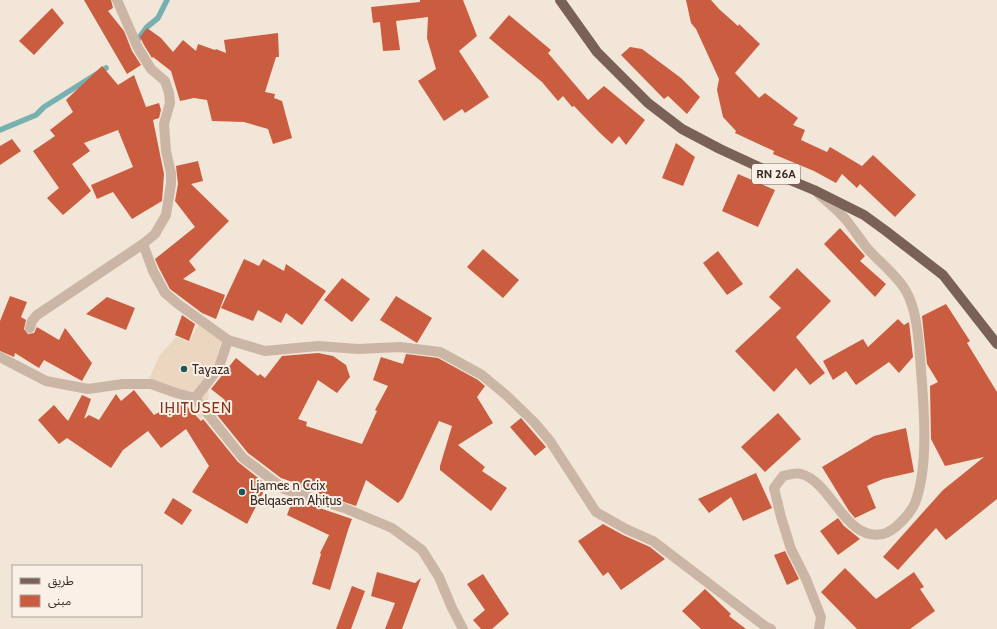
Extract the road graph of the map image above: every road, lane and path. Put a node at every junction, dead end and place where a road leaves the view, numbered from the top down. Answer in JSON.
{"nodes":[{"id":1,"x":117,"y":0,"type":"edge"},
{"id":2,"x":560,"y":0,"type":"edge"},
{"id":3,"x":814,"y":190,"type":"junction"},
{"id":4,"x":143,"y":244,"type":"junction"},
{"id":5,"x":30,"y":328,"type":"dead end"},
{"id":6,"x":228,"y":340,"type":"junction"},
{"id":7,"x":997,"y":344,"type":"edge"},
{"id":8,"x":0,"y":357,"type":"edge"},
{"id":9,"x":195,"y":398,"type":"junction"},
{"id":10,"x":463,"y":629,"type":"edge"},
{"id":11,"x":771,"y":629,"type":"edge"},
{"id":12,"x":819,"y":629,"type":"edge"}],
"edges":[{"from":1,"to":4,"type":"street"},
{"from":2,"to":3,"type":"main road","number":"RN 26A"},
{"from":3,"to":7,"type":"main road","number":"RN 26A"},
{"from":3,"to":12,"type":"street"},
{"from":4,"to":5,"type":"street"},
{"from":4,"to":6,"type":"street"},
{"from":6,"to":9,"type":"street"},
{"from":6,"to":11,"type":"street"},
{"from":8,"to":9,"type":"street"},
{"from":9,"to":10,"type":"street"}]}
